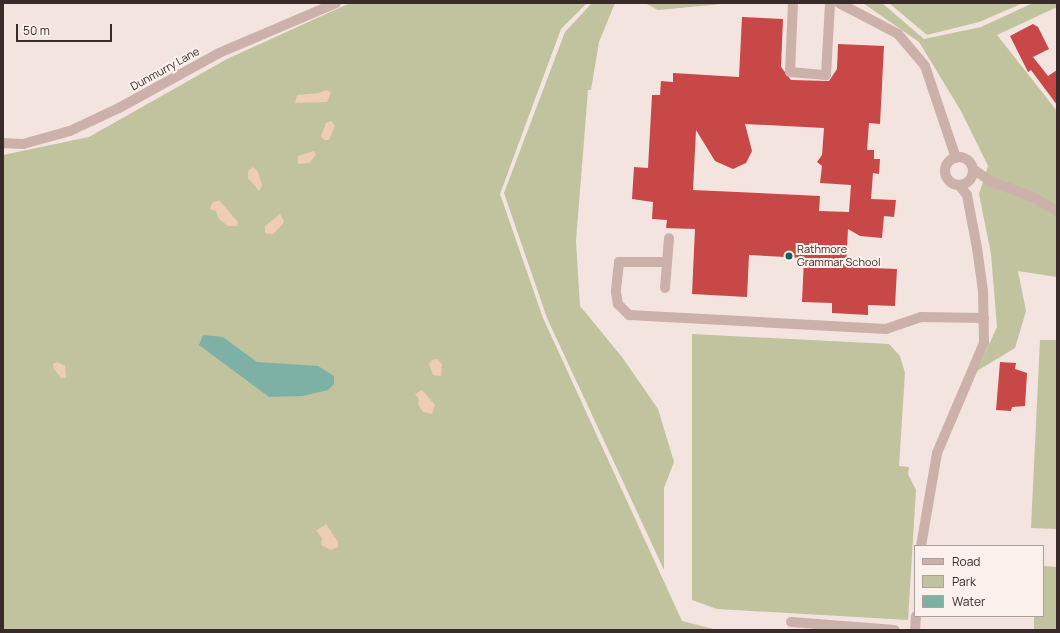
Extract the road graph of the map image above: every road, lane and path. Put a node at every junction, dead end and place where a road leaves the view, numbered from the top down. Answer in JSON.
{"nodes":[{"id":1,"x":336,"y":3,"type":"edge"},
{"id":2,"x":793,"y":3,"type":"edge"},
{"id":3,"x":830,"y":3,"type":"edge"},
{"id":4,"x":839,"y":3,"type":"edge"},
{"id":5,"x":3,"y":143,"type":"edge"},
{"id":6,"x":956,"y":158,"type":"junction"},
{"id":7,"x":973,"y":169,"type":"junction"},
{"id":8,"x":959,"y":185,"type":"junction"},
{"id":9,"x":1057,"y":210,"type":"edge"},
{"id":10,"x":669,"y":238,"type":"dead end"},
{"id":11,"x":668,"y":262,"type":"junction"},
{"id":12,"x":666,"y":288,"type":"dead end"},
{"id":13,"x":984,"y":318,"type":"junction"},
{"id":14,"x":921,"y":545,"type":"edge"},
{"id":15,"x":916,"y":617,"type":"edge"},
{"id":16,"x":791,"y":622,"type":"dead end"},
{"id":17,"x":895,"y":630,"type":"edge"},
{"id":18,"x":915,"y":630,"type":"edge"}],
"edges":[{"from":1,"to":5,"type":"street","name":"Dunmurry Lane"},
{"from":2,"to":3,"type":"street"},
{"from":4,"to":6,"type":"street"},
{"from":6,"to":7,"type":"street"},
{"from":6,"to":8,"type":"street"},
{"from":7,"to":8,"type":"street"},
{"from":7,"to":9,"type":"street"},
{"from":8,"to":13,"type":"street"},
{"from":10,"to":11,"type":"street"},
{"from":11,"to":12,"type":"street"},
{"from":11,"to":13,"type":"street"},
{"from":13,"to":14,"type":"street"},
{"from":15,"to":18,"type":"street"},
{"from":16,"to":17,"type":"street"}]}
